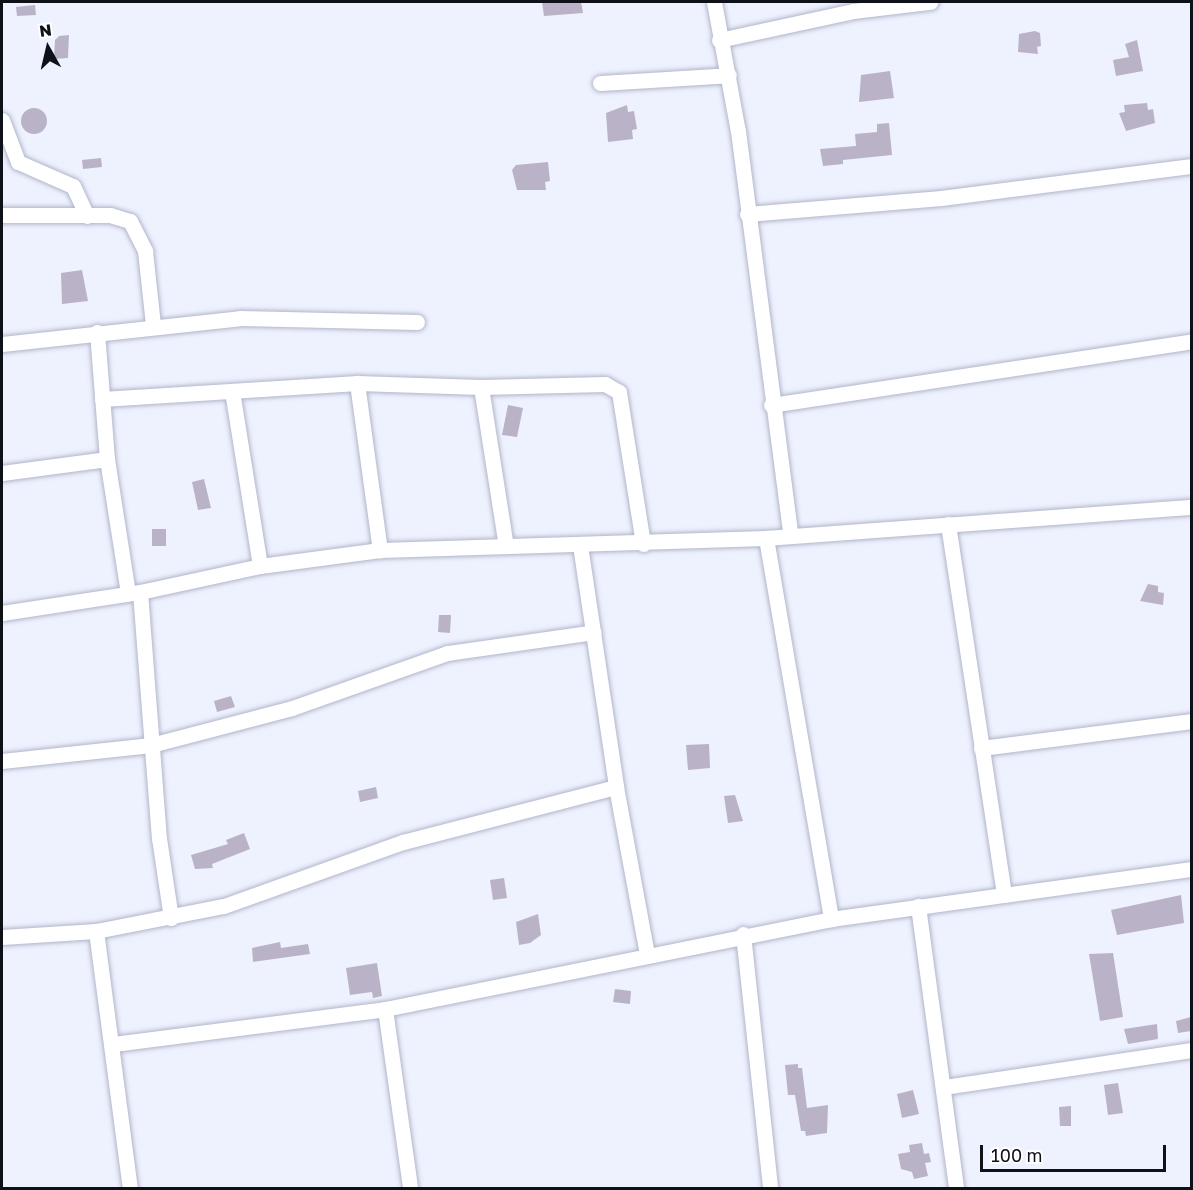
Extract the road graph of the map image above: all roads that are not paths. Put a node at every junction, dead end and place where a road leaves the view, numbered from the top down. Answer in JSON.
{"nodes":[{"id":1,"x":714,"y":2,"type":"edge"},
{"id":2,"x":930,"y":2,"type":"edge"},
{"id":3,"x":852,"y":6,"type":"edge"},
{"id":4,"x":719,"y":40,"type":"junction"},
{"id":5,"x":729,"y":75,"type":"junction"},
{"id":6,"x":600,"y":83,"type":"dead end"},
{"id":7,"x":2,"y":120,"type":"edge"},
{"id":8,"x":1191,"y":166,"type":"edge"},
{"id":9,"x":747,"y":214,"type":"junction"},
{"id":10,"x":2,"y":215,"type":"edge"},
{"id":11,"x":87,"y":216,"type":"junction"},
{"id":12,"x":417,"y":322,"type":"dead end"},
{"id":13,"x":153,"y":325,"type":"junction"},
{"id":14,"x":97,"y":332,"type":"junction"},
{"id":15,"x":1191,"y":341,"type":"edge"},
{"id":16,"x":2,"y":344,"type":"edge"},
{"id":17,"x":357,"y":383,"type":"junction"},
{"id":18,"x":481,"y":387,"type":"junction"},
{"id":19,"x":232,"y":391,"type":"junction"},
{"id":20,"x":102,"y":399,"type":"junction"},
{"id":21,"x":771,"y":405,"type":"junction"},
{"id":22,"x":107,"y":459,"type":"junction"},
{"id":23,"x":2,"y":473,"type":"edge"},
{"id":24,"x":1191,"y":507,"type":"edge"},
{"id":25,"x":948,"y":524,"type":"junction"},
{"id":26,"x":790,"y":533,"type":"junction"},
{"id":27,"x":766,"y":537,"type":"junction"},
{"id":28,"x":643,"y":543,"type":"junction"},
{"id":29,"x":580,"y":545,"type":"junction"},
{"id":30,"x":506,"y":546,"type":"junction"},
{"id":31,"x":380,"y":550,"type":"junction"},
{"id":32,"x":260,"y":566,"type":"junction"},
{"id":33,"x":134,"y":592,"type":"junction"},
{"id":34,"x":2,"y":613,"type":"edge"},
{"id":35,"x":594,"y":632,"type":"junction"},
{"id":36,"x":1191,"y":721,"type":"edge"},
{"id":37,"x":151,"y":745,"type":"junction"},
{"id":38,"x":981,"y":748,"type":"junction"},
{"id":39,"x":2,"y":761,"type":"edge"},
{"id":40,"x":616,"y":787,"type":"junction"},
{"id":41,"x":1191,"y":869,"type":"edge"},
{"id":42,"x":1004,"y":895,"type":"junction"},
{"id":43,"x":918,"y":906,"type":"junction"},
{"id":44,"x":171,"y":918,"type":"junction"},
{"id":45,"x":831,"y":918,"type":"junction"},
{"id":46,"x":96,"y":931,"type":"junction"},
{"id":47,"x":743,"y":934,"type":"junction"},
{"id":48,"x":2,"y":938,"type":"edge"},
{"id":49,"x":647,"y":954,"type":"junction"},
{"id":50,"x":385,"y":1009,"type":"junction"},
{"id":51,"x":113,"y":1044,"type":"junction"},
{"id":52,"x":1191,"y":1050,"type":"edge"},
{"id":53,"x":944,"y":1087,"type":"junction"},
{"id":54,"x":130,"y":1188,"type":"edge"},
{"id":55,"x":410,"y":1188,"type":"edge"},
{"id":56,"x":770,"y":1188,"type":"edge"},
{"id":57,"x":956,"y":1188,"type":"edge"}],
"edges":[{"from":1,"to":4,"type":"street"},
{"from":2,"to":3,"type":"street"},
{"from":3,"to":4,"type":"street"},
{"from":4,"to":5,"type":"street"},
{"from":5,"to":6,"type":"street"},
{"from":5,"to":9,"type":"street"},
{"from":7,"to":11,"type":"street"},
{"from":8,"to":9,"type":"street"},
{"from":9,"to":21,"type":"street"},
{"from":10,"to":11,"type":"street"},
{"from":11,"to":13,"type":"street"},
{"from":12,"to":13,"type":"street"},
{"from":13,"to":14,"type":"street"},
{"from":14,"to":16,"type":"street"},
{"from":14,"to":20,"type":"street"},
{"from":15,"to":21,"type":"street"},
{"from":17,"to":18,"type":"street"},
{"from":17,"to":19,"type":"street"},
{"from":17,"to":31,"type":"street"},
{"from":18,"to":28,"type":"street"},
{"from":18,"to":30,"type":"street"},
{"from":19,"to":20,"type":"street"},
{"from":19,"to":32,"type":"street"},
{"from":20,"to":22,"type":"street"},
{"from":21,"to":26,"type":"street"},
{"from":22,"to":23,"type":"street"},
{"from":22,"to":33,"type":"street"},
{"from":24,"to":25,"type":"street"},
{"from":25,"to":26,"type":"street"},
{"from":25,"to":38,"type":"street"},
{"from":26,"to":27,"type":"street"},
{"from":27,"to":28,"type":"street"},
{"from":27,"to":45,"type":"street"},
{"from":28,"to":29,"type":"street"},
{"from":29,"to":30,"type":"street"},
{"from":29,"to":35,"type":"street"},
{"from":30,"to":31,"type":"street"},
{"from":31,"to":32,"type":"street"},
{"from":32,"to":33,"type":"street"},
{"from":33,"to":34,"type":"street"},
{"from":33,"to":37,"type":"street"},
{"from":35,"to":37,"type":"street"},
{"from":35,"to":40,"type":"street"},
{"from":36,"to":38,"type":"street"},
{"from":37,"to":39,"type":"street"},
{"from":37,"to":44,"type":"street"},
{"from":38,"to":42,"type":"street"},
{"from":40,"to":44,"type":"street"},
{"from":40,"to":49,"type":"street"},
{"from":41,"to":42,"type":"street"},
{"from":42,"to":43,"type":"street"},
{"from":43,"to":45,"type":"street"},
{"from":43,"to":53,"type":"street"},
{"from":44,"to":46,"type":"street"},
{"from":45,"to":47,"type":"street"},
{"from":46,"to":48,"type":"street"},
{"from":46,"to":51,"type":"street"},
{"from":47,"to":49,"type":"street"},
{"from":47,"to":56,"type":"street"},
{"from":49,"to":50,"type":"street"},
{"from":50,"to":51,"type":"street"},
{"from":50,"to":55,"type":"street"},
{"from":51,"to":54,"type":"street"},
{"from":52,"to":53,"type":"street"},
{"from":53,"to":57,"type":"street"}]}
